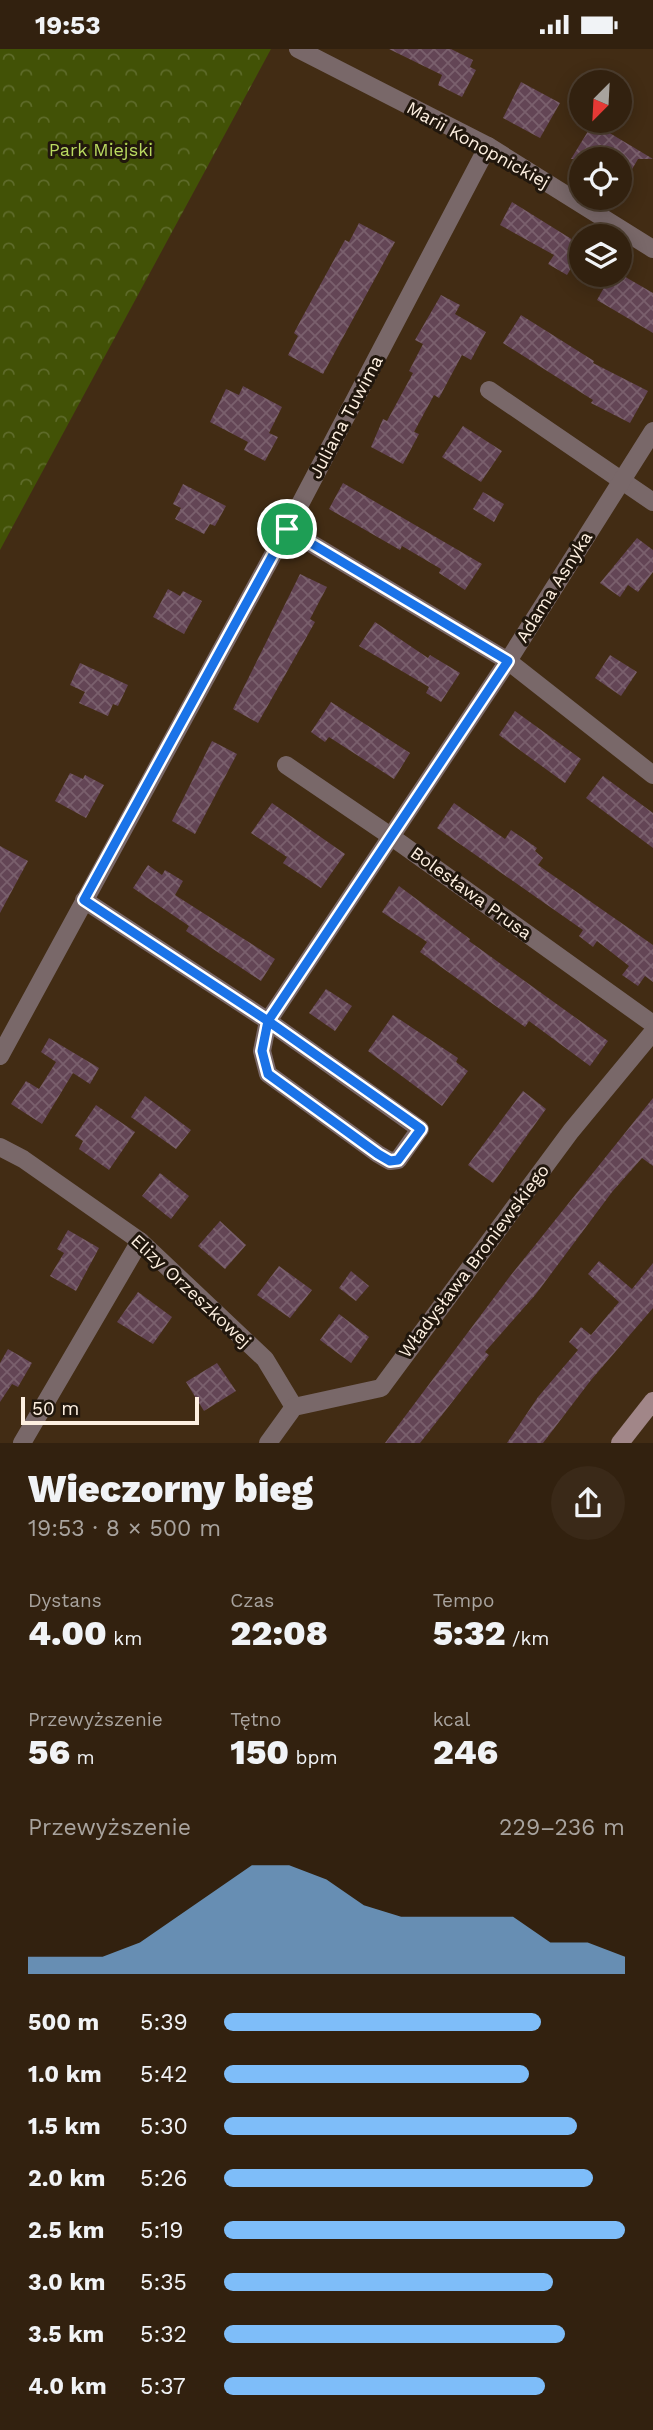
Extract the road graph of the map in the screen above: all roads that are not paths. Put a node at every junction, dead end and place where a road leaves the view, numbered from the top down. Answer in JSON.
{"nodes":[{"id":1,"x":298,"y":49,"type":"edge"},
{"id":2,"x":488,"y":146,"type":"junction"},
{"id":3,"x":653,"y":249,"type":"edge"},
{"id":4,"x":489,"y":390,"type":"dead end"},
{"id":5,"x":653,"y":431,"type":"edge"},
{"id":6,"x":622,"y":479,"type":"junction"},
{"id":7,"x":653,"y":502,"type":"edge"},
{"id":8,"x":287,"y":529,"type":"junction"},
{"id":9,"x":508,"y":661,"type":"junction"},
{"id":10,"x":286,"y":765,"type":"dead end"},
{"id":11,"x":653,"y":775,"type":"edge"},
{"id":12,"x":390,"y":835,"type":"junction"},
{"id":13,"x":84,"y":900,"type":"junction"},
{"id":14,"x":268,"y":1021,"type":"junction"},
{"id":15,"x":653,"y":1024,"type":"edge"},
{"id":16,"x":653,"y":1032,"type":"edge"},
{"id":17,"x":0,"y":1056,"type":"edge"},
{"id":18,"x":0,"y":1147,"type":"edge"},
{"id":19,"x":140,"y":1241,"type":"junction"},
{"id":20,"x":653,"y":1401,"type":"edge"},
{"id":21,"x":294,"y":1407,"type":"junction"},
{"id":22,"x":22,"y":1443,"type":"edge"},
{"id":23,"x":268,"y":1443,"type":"edge"},
{"id":24,"x":620,"y":1443,"type":"edge"}],
"edges":[{"from":1,"to":2,"type":"street","name":"Marii Konopnickiej"},
{"from":2,"to":3,"type":"street","name":"Marii Konopnickiej"},
{"from":2,"to":8,"type":"street","name":"Juliana Tuwima"},
{"from":4,"to":6,"type":"street"},
{"from":5,"to":6,"type":"street","name":"Adama Asnyka"},
{"from":6,"to":7,"type":"street"},
{"from":6,"to":9,"type":"street","name":"Adama Asnyka"},
{"from":8,"to":9,"type":"street"},
{"from":8,"to":13,"type":"street","name":"Juliana Tuwima"},
{"from":9,"to":11,"type":"street"},
{"from":9,"to":12,"type":"street","name":"Adama Asnyka"},
{"from":10,"to":12,"type":"street","name":"Bolesława Prusa"},
{"from":12,"to":14,"type":"street","name":"Adama Asnyka"},
{"from":12,"to":15,"type":"street","name":"Bolesława Prusa"},
{"from":13,"to":14,"type":"street"},
{"from":13,"to":17,"type":"street","name":"Juliana Tuwima"},
{"from":14,"to":14,"type":"street"},
{"from":16,"to":21,"type":"street","name":"Władysława Broniewskiego"},
{"from":18,"to":19,"type":"street","name":"Elizy Orzeszkowej"},
{"from":19,"to":21,"type":"street","name":"Elizy Orzeszkowej"},
{"from":19,"to":22,"type":"street"},
{"from":20,"to":24,"type":"main road"},
{"from":21,"to":23,"type":"street"}]}
